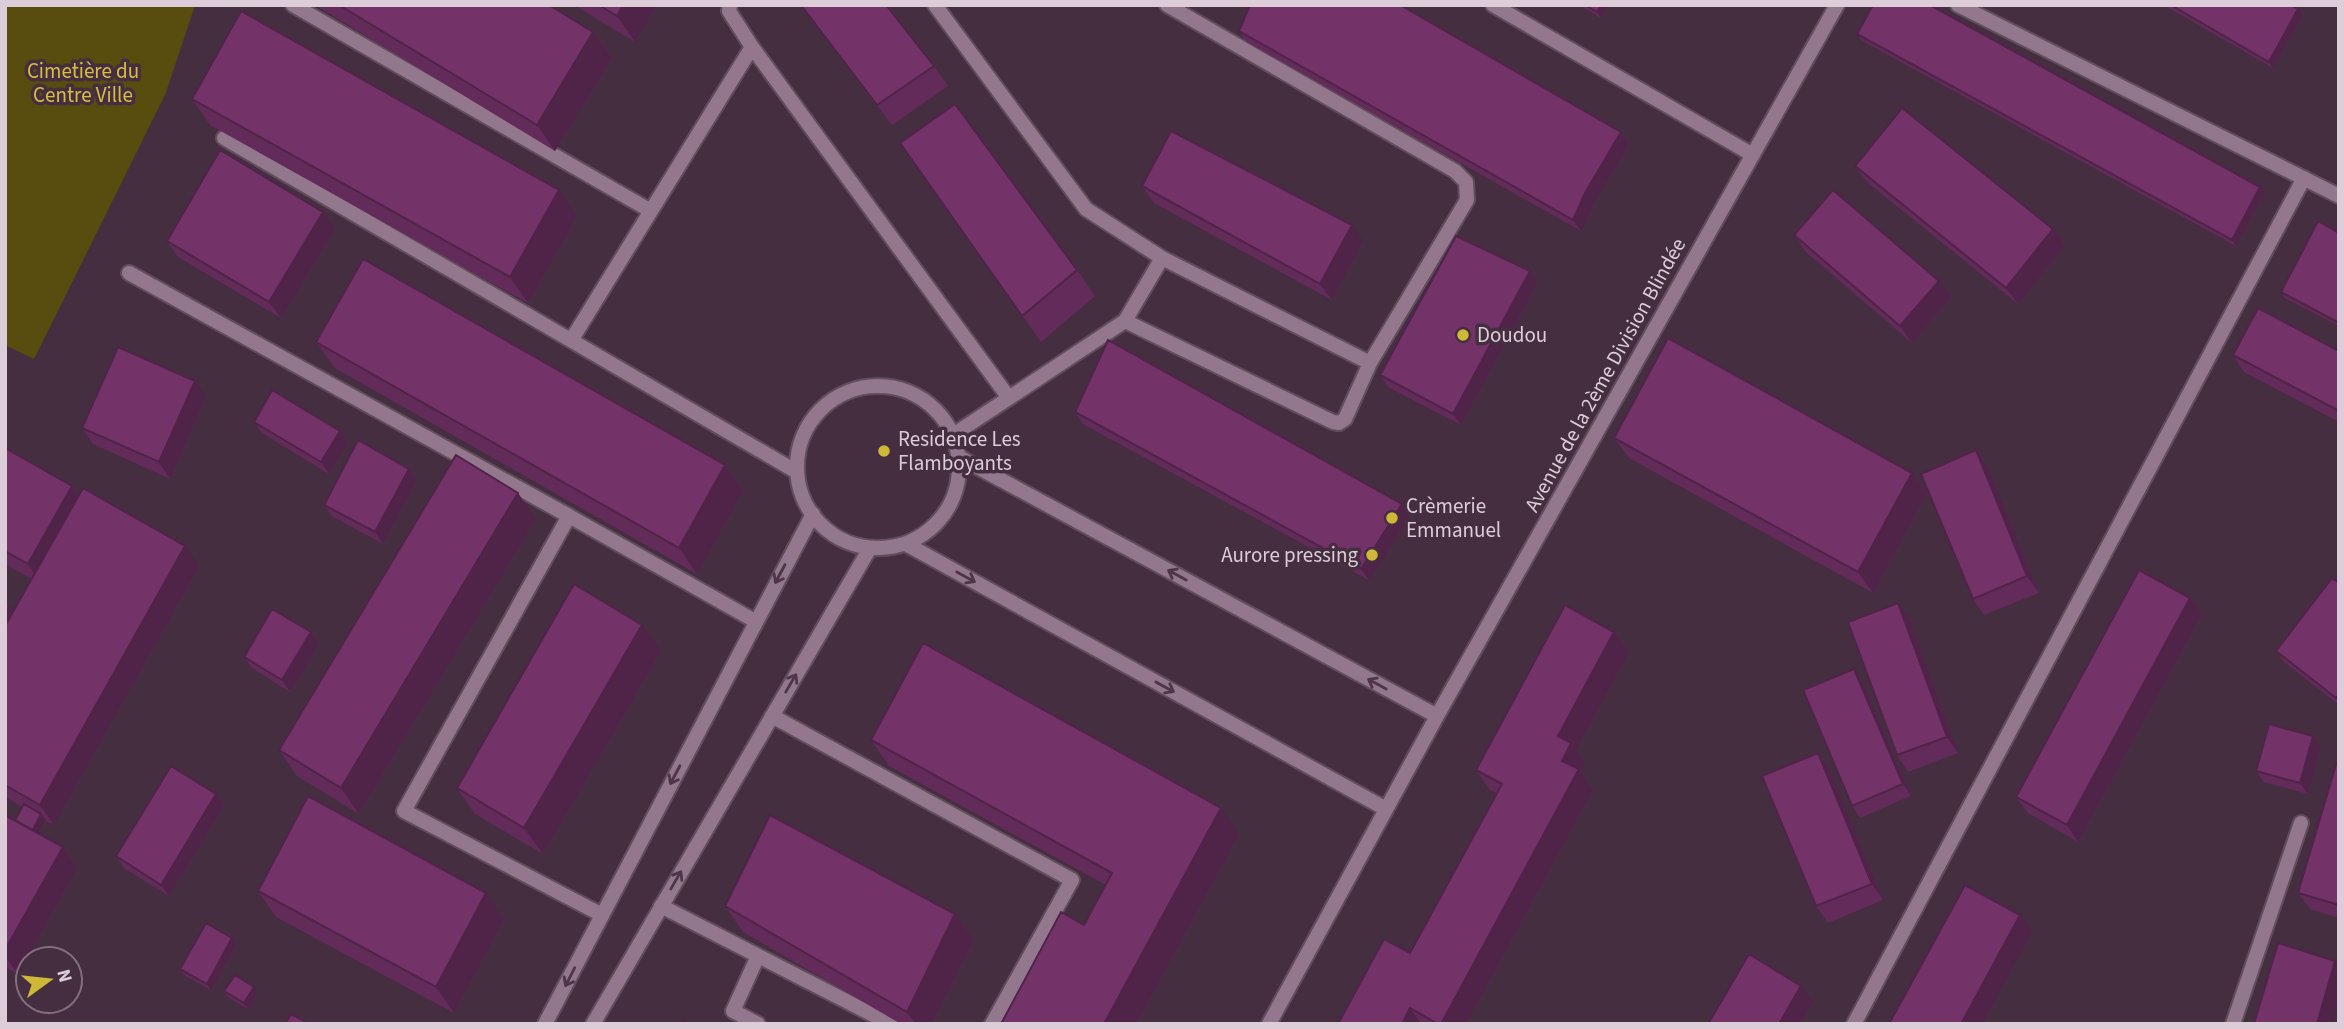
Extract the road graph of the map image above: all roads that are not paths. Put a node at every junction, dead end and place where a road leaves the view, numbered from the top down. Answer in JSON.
{"nodes":[{"id":1,"x":293,"y":5,"type":"edge"},
{"id":2,"x":730,"y":5,"type":"edge"},
{"id":3,"x":935,"y":5,"type":"edge"},
{"id":4,"x":1167,"y":5,"type":"edge"},
{"id":5,"x":1493,"y":5,"type":"edge"},
{"id":6,"x":1837,"y":5,"type":"edge"},
{"id":7,"x":1958,"y":5,"type":"edge"},
{"id":8,"x":752,"y":47,"type":"junction"},
{"id":9,"x":224,"y":138,"type":"edge"},
{"id":10,"x":1753,"y":155,"type":"junction"},
{"id":11,"x":2304,"y":178,"type":"junction"},
{"id":12,"x":2339,"y":196,"type":"edge"},
{"id":13,"x":651,"y":211,"type":"junction"},
{"id":14,"x":1162,"y":258,"type":"junction"},
{"id":15,"x":129,"y":273,"type":"dead end"},
{"id":16,"x":1125,"y":321,"type":"junction"},
{"id":17,"x":572,"y":339,"type":"junction"},
{"id":18,"x":1370,"y":363,"type":"junction"},
{"id":19,"x":1009,"y":398,"type":"junction"},
{"id":20,"x":953,"y":435,"type":"junction"},
{"id":21,"x":959,"y":457,"type":"junction"},
{"id":22,"x":797,"y":472,"type":"junction"},
{"id":23,"x":813,"y":514,"type":"junction"},
{"id":24,"x":569,"y":516,"type":"junction"},
{"id":25,"x":906,"y":544,"type":"junction"},
{"id":26,"x":870,"y":548,"type":"junction"},
{"id":27,"x":755,"y":621,"type":"junction"},
{"id":28,"x":772,"y":716,"type":"junction"},
{"id":29,"x":1437,"y":716,"type":"junction"},
{"id":30,"x":1385,"y":809,"type":"junction"},
{"id":31,"x":2301,"y":823,"type":"dead end"},
{"id":32,"x":661,"y":906,"type":"junction"},
{"id":33,"x":602,"y":915,"type":"junction"},
{"id":34,"x":758,"y":956,"type":"junction"},
{"id":35,"x":545,"y":1024,"type":"edge"},
{"id":36,"x":593,"y":1024,"type":"edge"},
{"id":37,"x":758,"y":1024,"type":"edge"},
{"id":38,"x":891,"y":1024,"type":"edge"},
{"id":39,"x":992,"y":1024,"type":"edge"},
{"id":40,"x":1269,"y":1024,"type":"edge"},
{"id":41,"x":1854,"y":1024,"type":"edge"},
{"id":42,"x":2233,"y":1024,"type":"edge"}],
"edges":[{"from":1,"to":13,"type":"street"},
{"from":2,"to":8,"type":"street"},
{"from":3,"to":14,"type":"street"},
{"from":4,"to":18,"type":"street"},
{"from":5,"to":10,"type":"street"},
{"from":6,"to":10,"type":"street","name":"Avenue de la 2ème Division Blindée"},
{"from":7,"to":11,"type":"street"},
{"from":8,"to":13,"type":"street"},
{"from":8,"to":19,"type":"street"},
{"from":9,"to":17,"type":"street"},
{"from":10,"to":29,"type":"street","name":"Avenue de la 2ème Division Blindée"},
{"from":11,"to":12,"type":"street"},
{"from":11,"to":41,"type":"street"},
{"from":13,"to":17,"type":"street"},
{"from":14,"to":16,"type":"street"},
{"from":14,"to":18,"type":"street"},
{"from":15,"to":24,"type":"street"},
{"from":16,"to":18,"type":"street"},
{"from":16,"to":19,"type":"street"},
{"from":17,"to":22,"type":"street"},
{"from":19,"to":20,"type":"street"},
{"from":20,"to":21,"type":"street"},
{"from":20,"to":22,"type":"street"},
{"from":21,"to":25,"type":"street"},
{"from":29,"to":21,"type":"street","one_way":true},
{"from":22,"to":23,"type":"street"},
{"from":23,"to":26,"type":"street"},
{"from":23,"to":27,"type":"street","one_way":true},
{"from":24,"to":27,"type":"street"},
{"from":24,"to":33,"type":"street"},
{"from":25,"to":26,"type":"street"},
{"from":25,"to":30,"type":"street","one_way":true},
{"from":28,"to":26,"type":"street","one_way":true},
{"from":27,"to":33,"type":"street","one_way":true},
{"from":32,"to":28,"type":"street","one_way":true},
{"from":28,"to":39,"type":"street"},
{"from":29,"to":30,"type":"street","name":"Avenue de la 2ème Division Blindée"},
{"from":30,"to":40,"type":"street","name":"Avenue de la 2ème Division Blindée"},
{"from":31,"to":42,"type":"street"},
{"from":32,"to":34,"type":"street"},
{"from":32,"to":36,"type":"street"},
{"from":33,"to":35,"type":"street","one_way":true},
{"from":34,"to":37,"type":"street"},
{"from":34,"to":38,"type":"street"}]}
